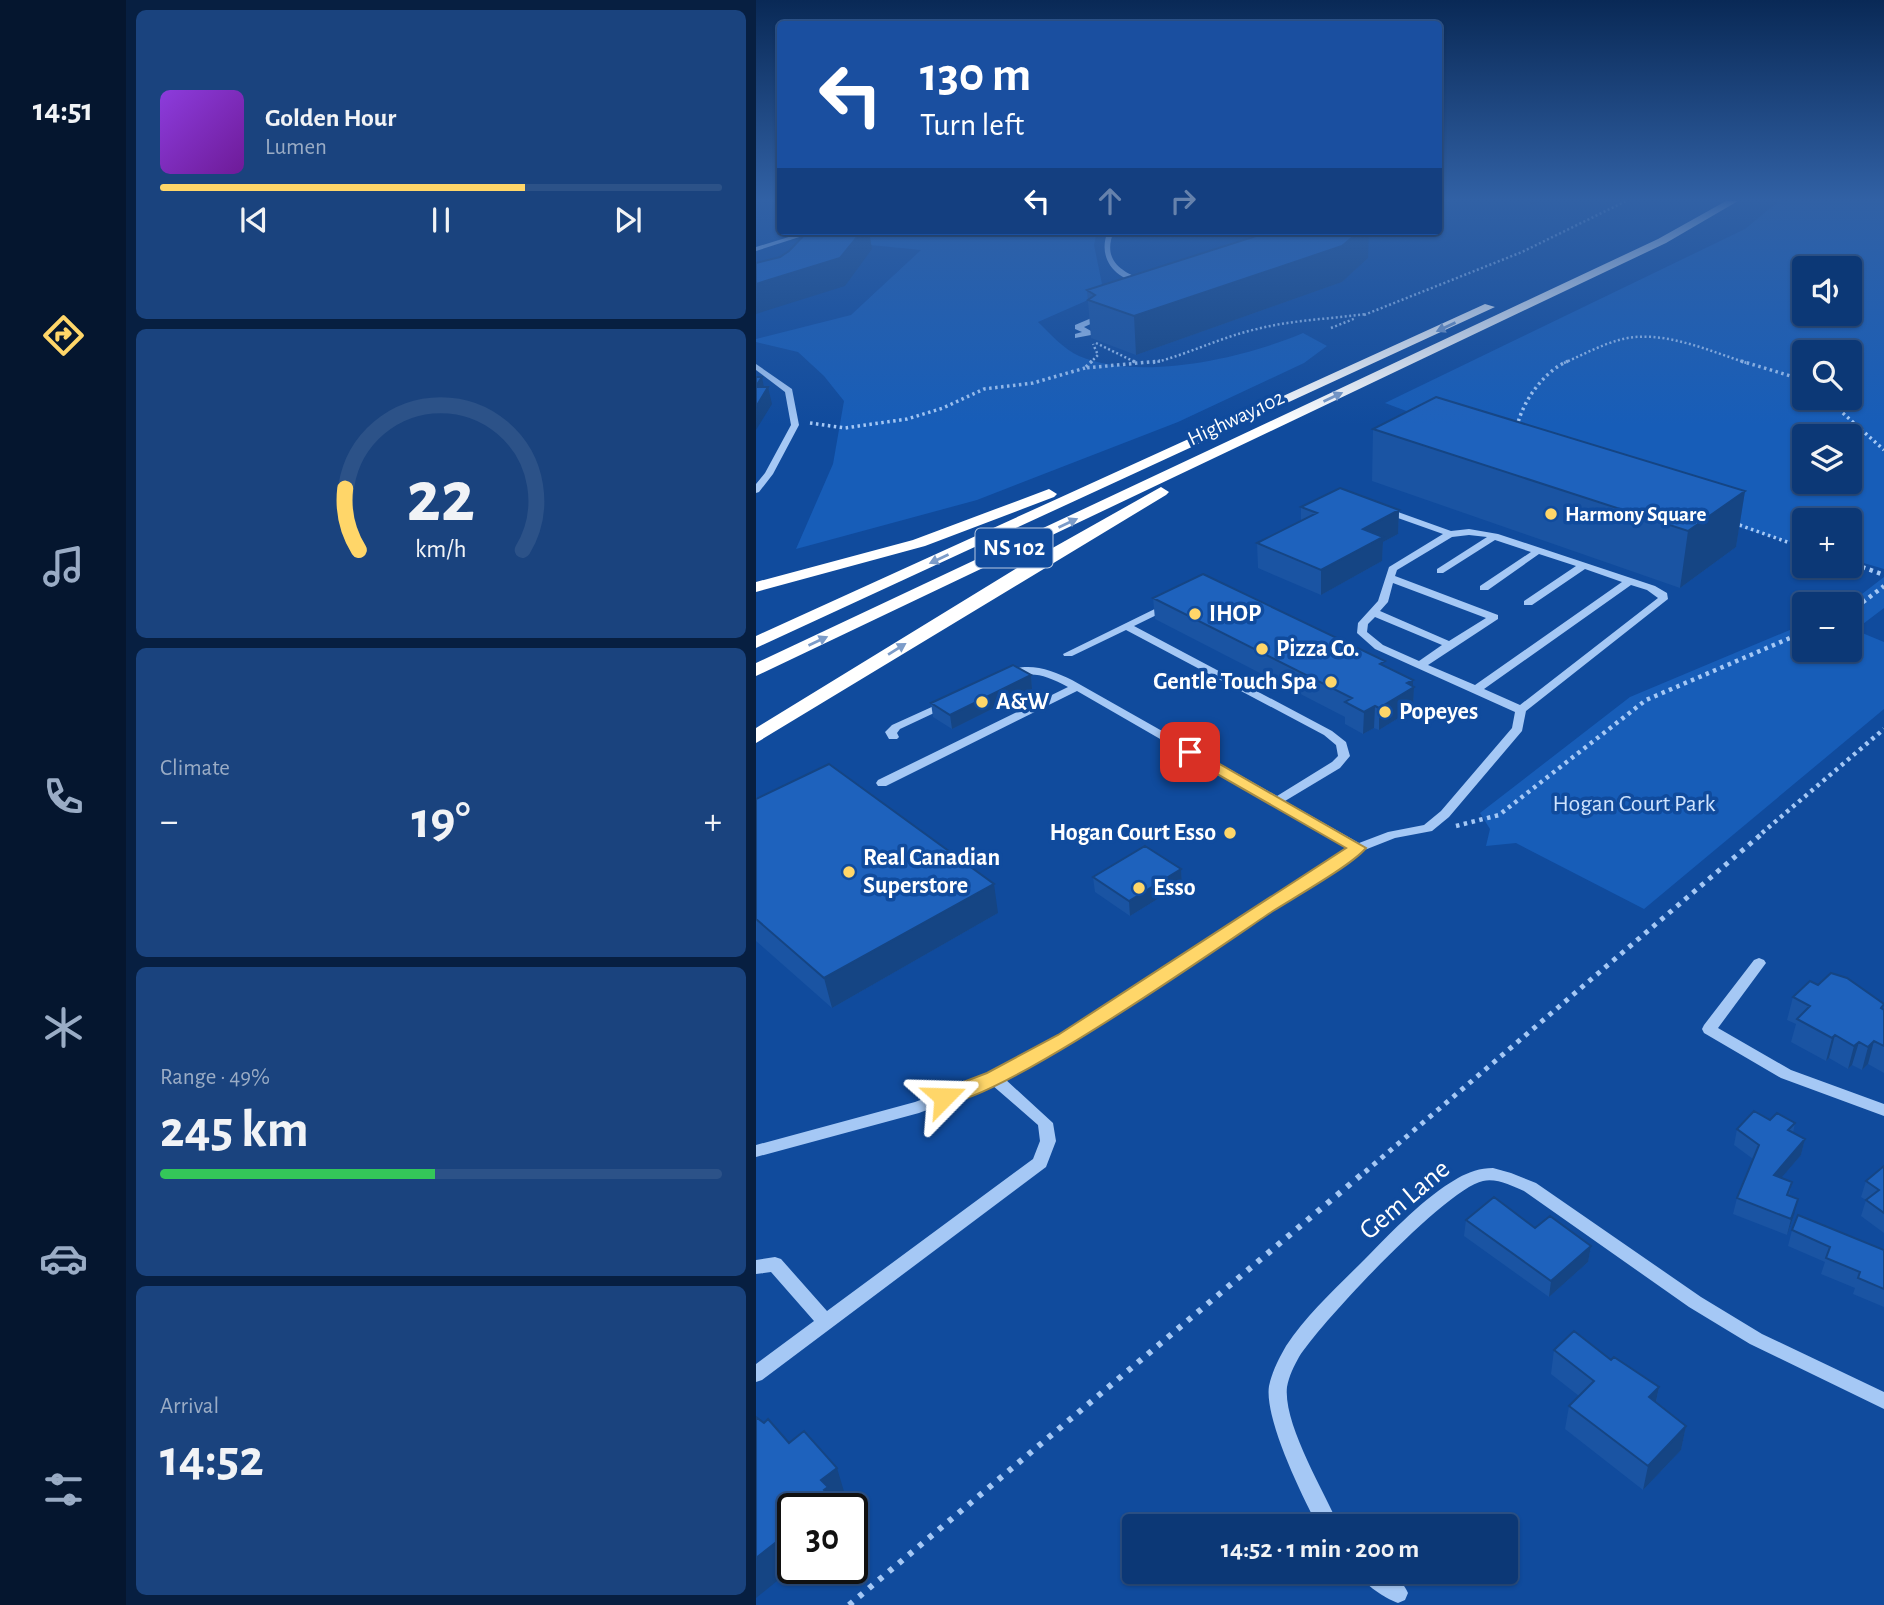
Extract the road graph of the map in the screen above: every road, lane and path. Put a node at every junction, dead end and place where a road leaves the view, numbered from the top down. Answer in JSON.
{"nodes":[{"id":1,"x":1128,"y":276,"type":"edge"},
{"id":2,"x":1462,"y":276,"type":"edge"},
{"id":3,"x":1559,"y":276,"type":"edge"},
{"id":4,"x":1589,"y":276,"type":"edge"},
{"id":5,"x":1154,"y":286,"type":"edge"},
{"id":6,"x":1366,"y":314,"type":"junction"},
{"id":7,"x":1108,"y":315,"type":"edge"},
{"id":8,"x":1331,"y":328,"type":"dead end"},
{"id":9,"x":1078,"y":337,"type":"dead end"},
{"id":10,"x":1136,"y":363,"type":"junction"},
{"id":11,"x":756,"y":366,"type":"edge"},
{"id":12,"x":1085,"y":368,"type":"junction"},
{"id":13,"x":1792,"y":376,"type":"edge"},
{"id":14,"x":770,"y":386,"type":"edge"},
{"id":15,"x":783,"y":386,"type":"junction"},
{"id":16,"x":1839,"y":410,"type":"edge"},
{"id":17,"x":794,"y":418,"type":"junction"},
{"id":18,"x":1247,"y":418,"type":"junction"},
{"id":19,"x":1271,"y":427,"type":"junction"},
{"id":20,"x":1520,"y":438,"type":"edge"},
{"id":21,"x":1884,"y":450,"type":"edge"},
{"id":22,"x":756,"y":490,"type":"edge"},
{"id":23,"x":1377,"y":508,"type":"edge"},
{"id":24,"x":1728,"y":521,"type":"edge"},
{"id":25,"x":1450,"y":534,"type":"junction"},
{"id":26,"x":1494,"y":537,"type":"junction"},
{"id":27,"x":1792,"y":544,"type":"edge"},
{"id":28,"x":1538,"y":551,"type":"junction"},
{"id":29,"x":1583,"y":566,"type":"junction"},
{"id":30,"x":1862,"y":567,"type":"edge"},
{"id":31,"x":1440,"y":571,"type":"dead end"},
{"id":32,"x":1884,"y":575,"type":"edge"},
{"id":33,"x":1390,"y":578,"type":"junction"},
{"id":34,"x":1629,"y":581,"type":"junction"},
{"id":35,"x":1884,"y":586,"type":"edge"},
{"id":36,"x":756,"y":587,"type":"edge"},
{"id":37,"x":1484,"y":587,"type":"dead end"},
{"id":38,"x":1179,"y":600,"type":"edge"},
{"id":39,"x":1528,"y":603,"type":"dead end"},
{"id":40,"x":1862,"y":603,"type":"edge"},
{"id":41,"x":1373,"y":612,"type":"junction"},
{"id":42,"x":1126,"y":626,"type":"junction"},
{"id":43,"x":1792,"y":637,"type":"edge"},
{"id":44,"x":756,"y":643,"type":"edge"},
{"id":45,"x":1450,"y":645,"type":"junction"},
{"id":46,"x":1068,"y":654,"type":"dead end"},
{"id":47,"x":1420,"y":665,"type":"junction"},
{"id":48,"x":756,"y":670,"type":"edge"},
{"id":49,"x":992,"y":682,"type":"edge"},
{"id":50,"x":1071,"y":684,"type":"junction"},
{"id":51,"x":1476,"y":689,"type":"junction"},
{"id":52,"x":956,"y":699,"type":"edge"},
{"id":53,"x":1521,"y":710,"type":"junction"},
{"id":54,"x":1884,"y":729,"type":"edge"},
{"id":55,"x":756,"y":737,"type":"edge"},
{"id":56,"x":893,"y":737,"type":"dead end"},
{"id":57,"x":882,"y":783,"type":"dead end"},
{"id":58,"x":1279,"y":800,"type":"junction"},
{"id":59,"x":1428,"y":828,"type":"junction"},
{"id":60,"x":1358,"y":848,"type":"junction"},
{"id":61,"x":1759,"y":963,"type":"dead end"},
{"id":62,"x":994,"y":1078,"type":"junction"},
{"id":63,"x":1884,"y":1111,"type":"edge"},
{"id":64,"x":756,"y":1152,"type":"edge"},
{"id":65,"x":756,"y":1267,"type":"edge"},
{"id":66,"x":825,"y":1322,"type":"junction"},
{"id":67,"x":756,"y":1374,"type":"edge"},
{"id":68,"x":1884,"y":1401,"type":"edge"},
{"id":69,"x":1324,"y":1514,"type":"edge"},
{"id":70,"x":1385,"y":1584,"type":"edge"},
{"id":71,"x":1398,"y":1593,"type":"dead end"},
{"id":72,"x":849,"y":1605,"type":"edge"}],
"edges":[{"from":1,"to":5,"type":"street"},
{"from":2,"to":6,"type":"path"},
{"from":3,"to":18,"type":"highway","name":"Highway 102","number":"NS 102","one_way":true},
{"from":19,"to":4,"type":"highway","name":"Highway 102","number":"NS 102","one_way":true},
{"from":6,"to":8,"type":"path"},
{"from":6,"to":10,"type":"path"},
{"from":7,"to":9,"type":"street"},
{"from":10,"to":12,"type":"path"},
{"from":10,"to":12,"type":"path"},
{"from":11,"to":15,"type":"street"},
{"from":12,"to":17,"type":"path"},
{"from":13,"to":20,"type":"path"},
{"from":14,"to":15,"type":"street"},
{"from":15,"to":17,"type":"street"},
{"from":16,"to":21,"type":"path"},
{"from":17,"to":22,"type":"street"},
{"from":18,"to":36,"type":"highway"},
{"from":18,"to":44,"type":"highway","name":"Highway 102","number":"NS 102","one_way":true},
{"from":48,"to":19,"type":"highway","name":"Highway 102","number":"NS 102","one_way":true},
{"from":55,"to":19,"type":"highway","one_way":true},
{"from":23,"to":25,"type":"street"},
{"from":24,"to":27,"type":"path"},
{"from":25,"to":26,"type":"street"},
{"from":25,"to":33,"type":"street"},
{"from":26,"to":28,"type":"street"},
{"from":26,"to":31,"type":"street"},
{"from":28,"to":29,"type":"street"},
{"from":28,"to":37,"type":"street"},
{"from":29,"to":34,"type":"street"},
{"from":29,"to":39,"type":"street"},
{"from":30,"to":32,"type":"path"},
{"from":33,"to":41,"type":"street"},
{"from":33,"to":45,"type":"street"},
{"from":34,"to":51,"type":"street"},
{"from":34,"to":53,"type":"street"},
{"from":35,"to":40,"type":"path"},
{"from":38,"to":42,"type":"lane"},
{"from":41,"to":45,"type":"street"},
{"from":41,"to":47,"type":"street"},
{"from":42,"to":46,"type":"street"},
{"from":42,"to":58,"type":"street"},
{"from":43,"to":59,"type":"path"},
{"from":45,"to":47,"type":"street"},
{"from":47,"to":51,"type":"street"},
{"from":49,"to":50,"type":"street"},
{"from":50,"to":57,"type":"street"},
{"from":50,"to":58,"type":"street"},
{"from":51,"to":53,"type":"street"},
{"from":52,"to":56,"type":"street"},
{"from":53,"to":59,"type":"street"},
{"from":54,"to":72,"type":"path"},
{"from":58,"to":60,"type":"street"},
{"from":59,"to":60,"type":"street"},
{"from":60,"to":62,"type":"street"},
{"from":61,"to":63,"type":"lane"},
{"from":62,"to":64,"type":"street"},
{"from":62,"to":66,"type":"street"},
{"from":65,"to":66,"type":"street"},
{"from":66,"to":67,"type":"street"},
{"from":68,"to":69,"type":"street","name":"Gem Lane"},
{"from":70,"to":71,"type":"street"}]}
